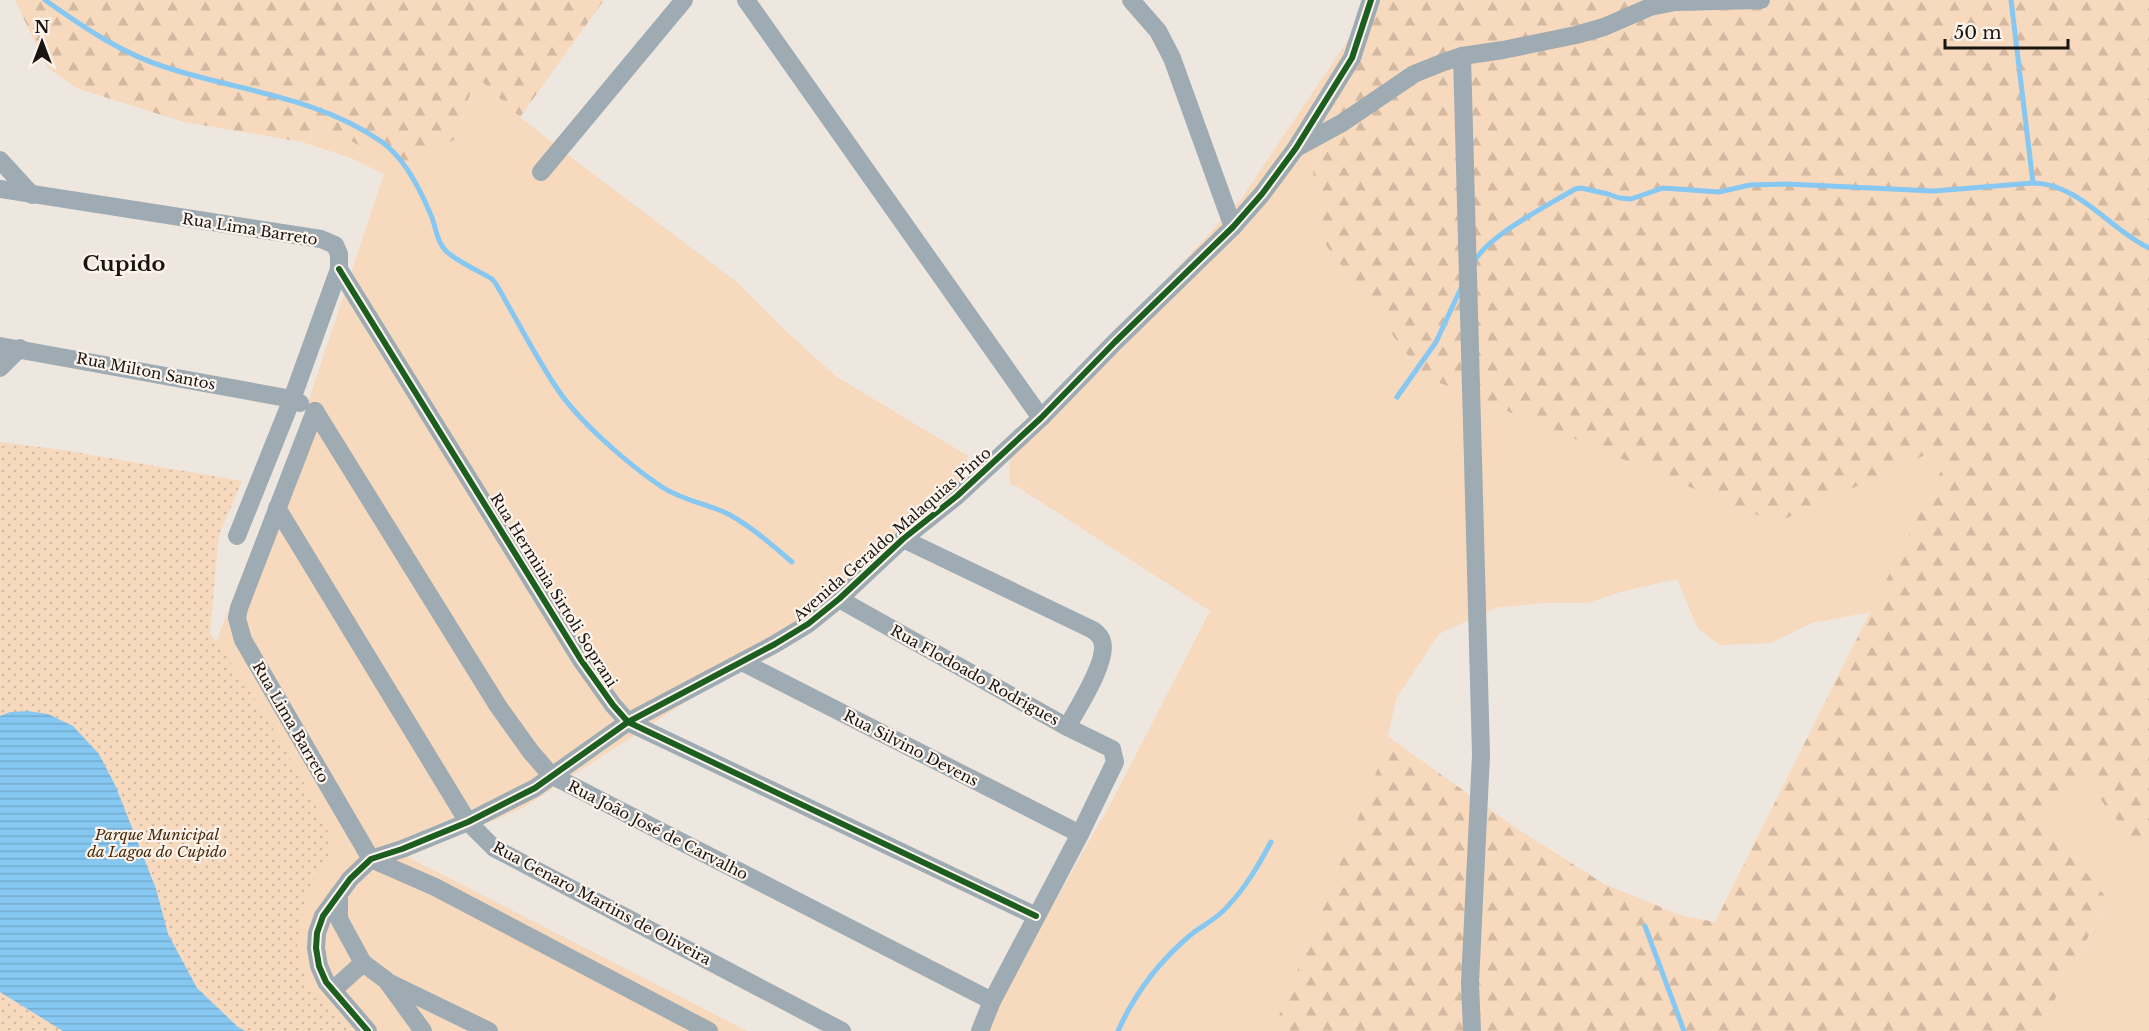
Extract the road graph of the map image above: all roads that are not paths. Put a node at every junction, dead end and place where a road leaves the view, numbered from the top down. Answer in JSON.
{"nodes":[{"id":1,"x":684,"y":0,"type":"edge"},
{"id":2,"x":746,"y":0,"type":"edge"},
{"id":3,"x":1131,"y":0,"type":"edge"},
{"id":4,"x":1371,"y":0,"type":"edge"},
{"id":5,"x":1761,"y":0,"type":"edge"},
{"id":6,"x":1462,"y":56,"type":"junction"},
{"id":7,"x":1296,"y":148,"type":"junction"},
{"id":8,"x":0,"y":160,"type":"edge"},
{"id":9,"x":541,"y":172,"type":"dead end"},
{"id":10,"x":0,"y":189,"type":"edge"},
{"id":11,"x":32,"y":195,"type":"junction"},
{"id":12,"x":1233,"y":227,"type":"junction"},
{"id":13,"x":339,"y":269,"type":"junction"},
{"id":14,"x":0,"y":346,"type":"edge"},
{"id":15,"x":20,"y":348,"type":"junction"},
{"id":16,"x":0,"y":368,"type":"edge"},
{"id":17,"x":292,"y":399,"type":"junction"},
{"id":18,"x":315,"y":411,"type":"junction"},
{"id":19,"x":1041,"y":418,"type":"junction"},
{"id":20,"x":277,"y":508,"type":"junction"},
{"id":21,"x":237,"y":536,"type":"dead end"},
{"id":22,"x":903,"y":539,"type":"junction"},
{"id":23,"x":839,"y":599,"type":"junction"},
{"id":24,"x":742,"y":662,"type":"junction"},
{"id":25,"x":628,"y":722,"type":"junction"},
{"id":26,"x":1067,"y":727,"type":"junction"},
{"id":27,"x":551,"y":775,"type":"junction"},
{"id":28,"x":468,"y":822,"type":"junction"},
{"id":29,"x":1080,"y":834,"type":"junction"},
{"id":30,"x":371,"y":859,"type":"junction"},
{"id":31,"x":339,"y":894,"type":"junction"},
{"id":32,"x":1036,"y":916,"type":"junction"},
{"id":33,"x":363,"y":963,"type":"junction"},
{"id":34,"x":386,"y":980,"type":"junction"},
{"id":35,"x":333,"y":990,"type":"junction"},
{"id":36,"x":992,"y":1000,"type":"junction"},
{"id":37,"x":685,"y":1026,"type":"edge"},
{"id":38,"x":368,"y":1031,"type":"edge"},
{"id":39,"x":423,"y":1031,"type":"edge"},
{"id":40,"x":488,"y":1031,"type":"edge"},
{"id":41,"x":709,"y":1031,"type":"edge"},
{"id":42,"x":842,"y":1031,"type":"edge"},
{"id":43,"x":980,"y":1031,"type":"edge"},
{"id":44,"x":1472,"y":1031,"type":"edge"}],
"edges":[{"from":1,"to":9,"type":"street"},
{"from":2,"to":19,"type":"street"},
{"from":3,"to":12,"type":"street"},
{"from":4,"to":7,"type":"street","name":"Avenida Geraldo Malaquias Pinto"},
{"from":5,"to":6,"type":"street"},
{"from":6,"to":7,"type":"street"},
{"from":6,"to":44,"type":"street"},
{"from":7,"to":12,"type":"street","name":"Avenida Geraldo Malaquias Pinto"},
{"from":8,"to":11,"type":"street"},
{"from":10,"to":11,"type":"street","name":"Rua Lima Barreto"},
{"from":11,"to":13,"type":"street","name":"Rua Lima Barreto"},
{"from":12,"to":19,"type":"street","name":"Avenida Geraldo Malaquias Pinto"},
{"from":13,"to":17,"type":"street"},
{"from":13,"to":25,"type":"street","name":"Rua Herminia Sirtoli Soprani"},
{"from":14,"to":15,"type":"street","name":"Rua Milton Santos"},
{"from":15,"to":16,"type":"street"},
{"from":15,"to":17,"type":"street","name":"Rua Milton Santos"},
{"from":17,"to":18,"type":"street","name":"Rua Milton Santos"},
{"from":17,"to":21,"type":"street"},
{"from":18,"to":20,"type":"street","name":"Rua Lima Barreto"},
{"from":18,"to":27,"type":"street","name":"Rua João José de Carvalho"},
{"from":19,"to":22,"type":"street","name":"Avenida Geraldo Malaquias Pinto"},
{"from":20,"to":28,"type":"street","name":"Rua Genaro Martins de Oliveira"},
{"from":20,"to":30,"type":"street","name":"Rua Lima Barreto"},
{"from":22,"to":23,"type":"street","name":"Avenida Geraldo Malaquias Pinto"},
{"from":22,"to":26,"type":"street"},
{"from":23,"to":24,"type":"street","name":"Avenida Geraldo Malaquias Pinto"},
{"from":23,"to":26,"type":"street","name":"Rua Flodoado Rodrigues"},
{"from":24,"to":25,"type":"street","name":"Avenida Geraldo Malaquias Pinto"},
{"from":24,"to":29,"type":"street","name":"Rua Silvino Devens"},
{"from":25,"to":27,"type":"street","name":"Avenida Geraldo Malaquias Pinto"},
{"from":25,"to":32,"type":"street","name":"Rua Herminia Sirtoli Soprani"},
{"from":26,"to":29,"type":"street","name":"Rua Flodoado Rodrigues"},
{"from":27,"to":28,"type":"street","name":"Avenida Geraldo Malaquias Pinto"},
{"from":27,"to":36,"type":"street","name":"Rua João José de Carvalho"},
{"from":28,"to":30,"type":"street","name":"Avenida Geraldo Malaquias Pinto"},
{"from":28,"to":42,"type":"street","name":"Rua Genaro Martins de Oliveira"},
{"from":29,"to":32,"type":"street"},
{"from":30,"to":31,"type":"street","name":"Avenida Geraldo Malaquias Pinto"},
{"from":30,"to":37,"type":"street"},
{"from":31,"to":33,"type":"street"},
{"from":31,"to":35,"type":"street","name":"Avenida Geraldo Malaquias Pinto"},
{"from":32,"to":36,"type":"street"},
{"from":33,"to":34,"type":"street"},
{"from":33,"to":35,"type":"street"},
{"from":34,"to":39,"type":"street"},
{"from":34,"to":40,"type":"street"},
{"from":35,"to":38,"type":"street","name":"Avenida Geraldo Malaquias Pinto"},
{"from":36,"to":43,"type":"street"},
{"from":37,"to":41,"type":"street"}]}
